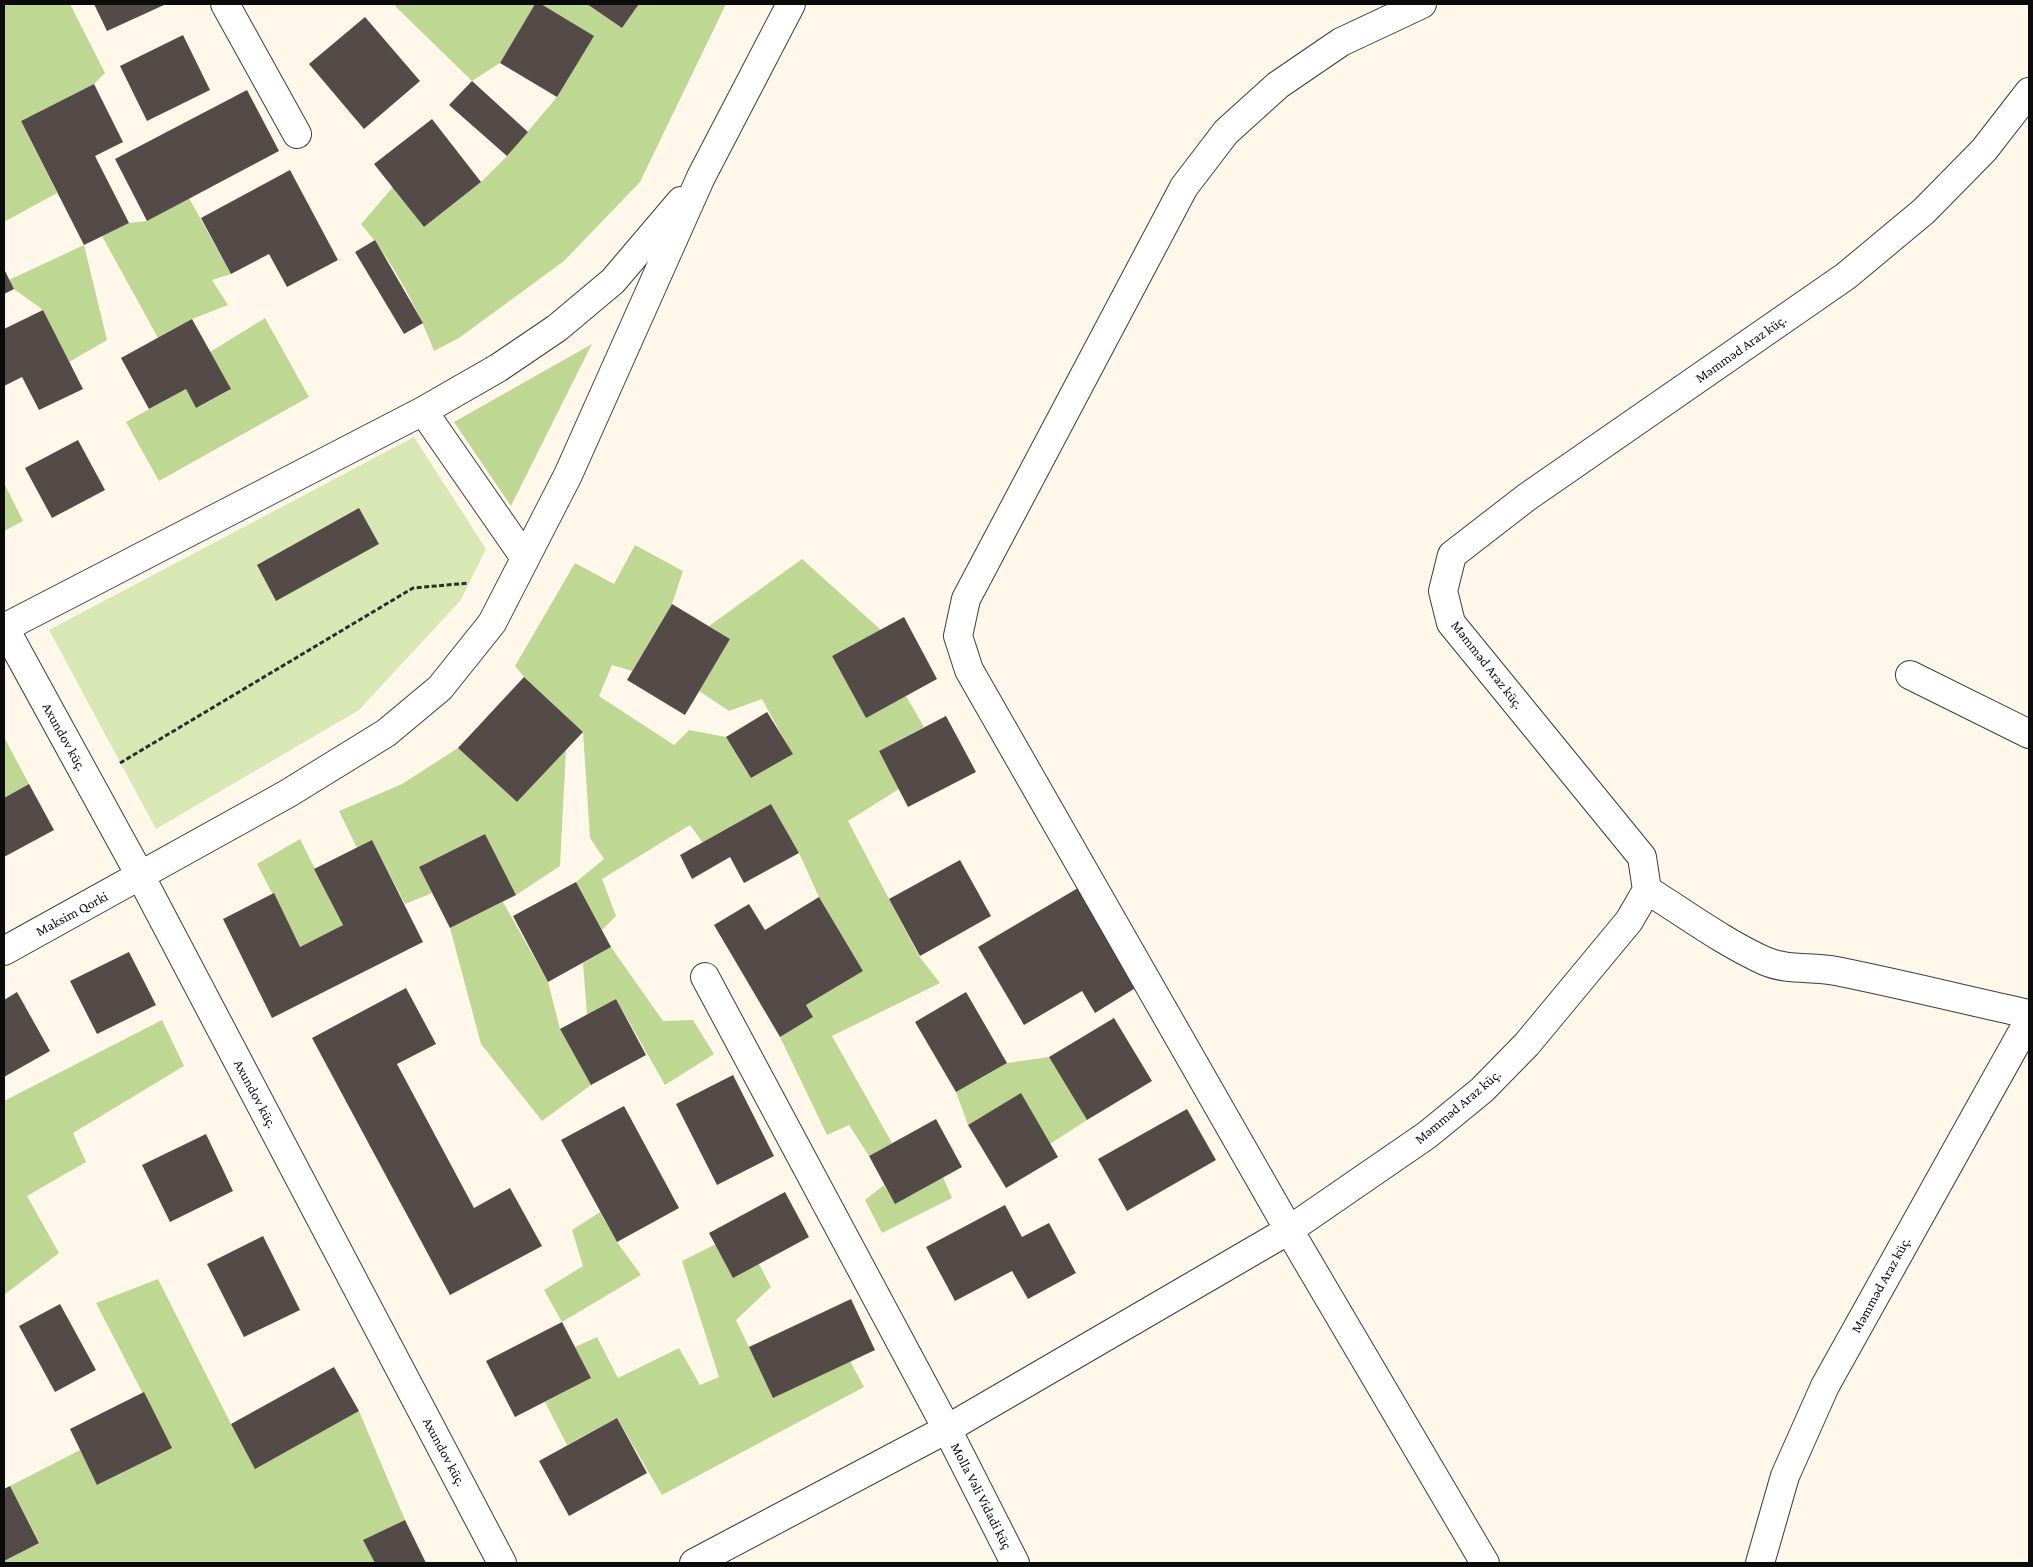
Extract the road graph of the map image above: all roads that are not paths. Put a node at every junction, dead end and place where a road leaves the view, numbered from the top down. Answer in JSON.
{"nodes":[{"id":1,"x":791,"y":4,"type":"edge"},
{"id":2,"x":1422,"y":4,"type":"edge"},
{"id":3,"x":229,"y":6,"type":"edge"},
{"id":4,"x":2029,"y":92,"type":"edge"},
{"id":5,"x":297,"y":134,"type":"dead end"},
{"id":6,"x":701,"y":177,"type":"junction"},
{"id":7,"x":423,"y":411,"type":"junction"},
{"id":8,"x":525,"y":558,"type":"junction"},
{"id":9,"x":4,"y":627,"type":"edge"},
{"id":10,"x":1910,"y":675,"type":"dead end"},
{"id":11,"x":2029,"y":734,"type":"edge"},
{"id":12,"x":141,"y":877,"type":"junction"},
{"id":13,"x":1647,"y":890,"type":"junction"},
{"id":14,"x":4,"y":951,"type":"edge"},
{"id":15,"x":705,"y":976,"type":"dead end"},
{"id":16,"x":2029,"y":1014,"type":"edge"},
{"id":17,"x":2029,"y":1020,"type":"edge"},
{"id":18,"x":1290,"y":1230,"type":"junction"},
{"id":19,"x":947,"y":1429,"type":"junction"},
{"id":20,"x":502,"y":1563,"type":"edge"},
{"id":21,"x":694,"y":1563,"type":"edge"},
{"id":22,"x":1015,"y":1563,"type":"edge"},
{"id":23,"x":1485,"y":1563,"type":"edge"},
{"id":24,"x":1760,"y":1563,"type":"edge"}],
"edges":[{"from":1,"to":6,"type":"street"},
{"from":2,"to":18,"type":"street"},
{"from":3,"to":5,"type":"street"},
{"from":4,"to":13,"type":"street","name":"Məmməd Araz küç."},
{"from":6,"to":7,"type":"street"},
{"from":6,"to":8,"type":"street","name":"Maksim Qorki"},
{"from":7,"to":8,"type":"street"},
{"from":7,"to":9,"type":"street"},
{"from":8,"to":12,"type":"street","name":"Maksim Qorki"},
{"from":9,"to":12,"type":"street","name":"Axundov küç."},
{"from":10,"to":11,"type":"street"},
{"from":12,"to":14,"type":"street","name":"Maksim Qorki"},
{"from":12,"to":20,"type":"street","name":"Axundov küç."},
{"from":13,"to":16,"type":"street"},
{"from":13,"to":18,"type":"street","name":"Məmməd Araz küç."},
{"from":15,"to":19,"type":"street","name":"Molla Vəli Vidadi küç"},
{"from":17,"to":24,"type":"street","name":"Məmməd Araz küç."},
{"from":18,"to":19,"type":"street","name":"Məmməd Araz küç."},
{"from":18,"to":23,"type":"street"},
{"from":19,"to":21,"type":"street","name":"Məmməd Araz küç."},
{"from":19,"to":22,"type":"street","name":"Molla Vəli Vidadi küç"}]}
